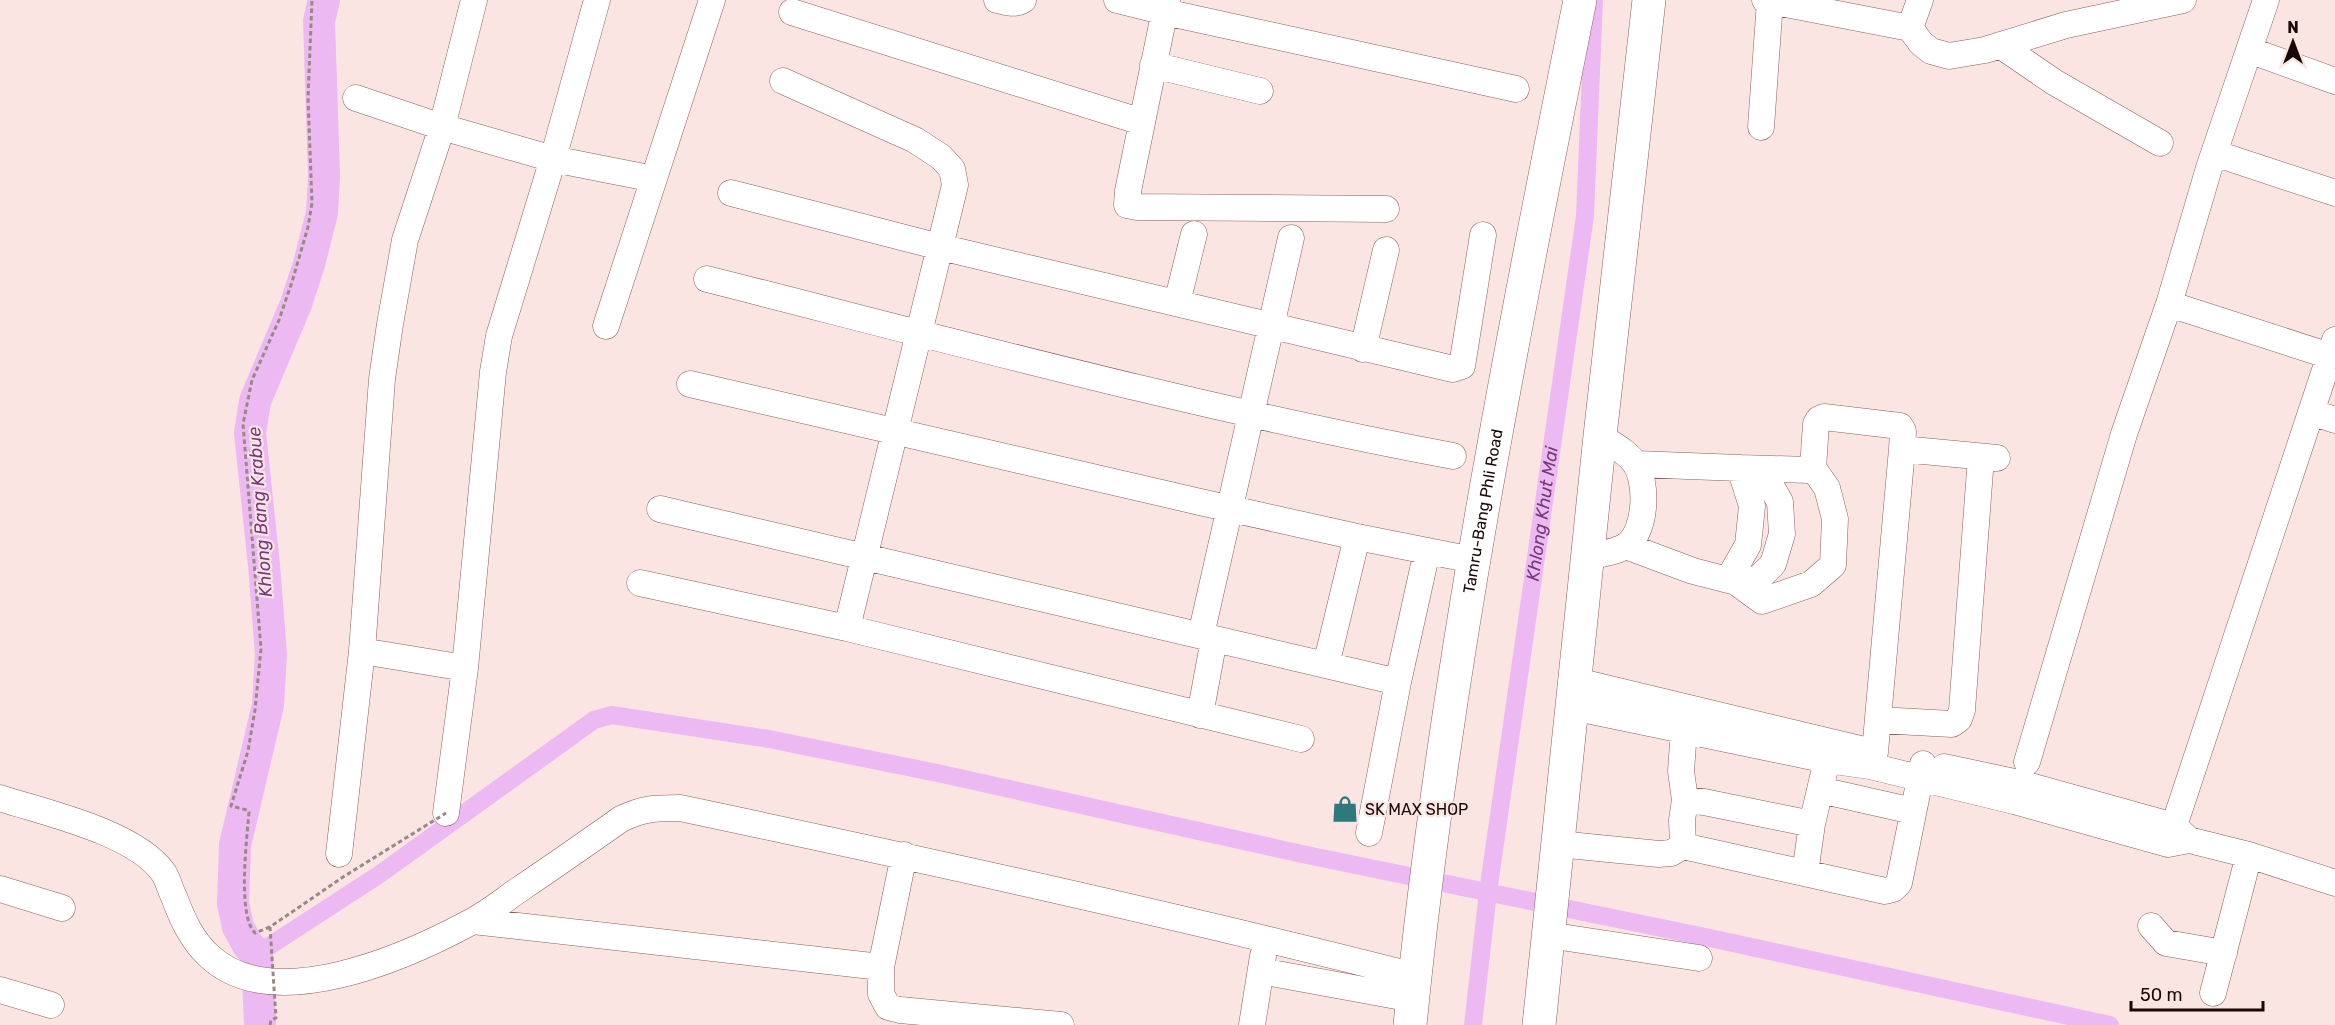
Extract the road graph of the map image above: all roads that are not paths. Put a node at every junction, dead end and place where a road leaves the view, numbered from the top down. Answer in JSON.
{"nodes":[{"id":1,"x":474,"y":0,"type":"edge"},
{"id":2,"x":597,"y":0,"type":"edge"},
{"id":3,"x":712,"y":0,"type":"edge"},
{"id":4,"x":997,"y":0,"type":"edge"},
{"id":5,"x":1023,"y":0,"type":"edge"},
{"id":6,"x":1117,"y":0,"type":"edge"},
{"id":7,"x":1580,"y":0,"type":"edge"},
{"id":8,"x":1649,"y":0,"type":"edge"},
{"id":9,"x":1767,"y":0,"type":"edge"},
{"id":10,"x":1920,"y":0,"type":"edge"},
{"id":11,"x":2183,"y":0,"type":"edge"},
{"id":12,"x":2266,"y":0,"type":"edge"},
{"id":13,"x":1166,"y":6,"type":"edge"},
{"id":14,"x":792,"y":12,"type":"dead end"},
{"id":15,"x":1910,"y":28,"type":"junction"},
{"id":16,"x":2000,"y":45,"type":"junction"},
{"id":17,"x":2249,"y":50,"type":"junction"},
{"id":18,"x":1153,"y":65,"type":"junction"},
{"id":19,"x":783,"y":81,"type":"dead end"},
{"id":20,"x":2335,"y":81,"type":"edge"},
{"id":21,"x":1516,"y":89,"type":"dead end"},
{"id":22,"x":1260,"y":91,"type":"dead end"},
{"id":23,"x":357,"y":98,"type":"dead end"},
{"id":24,"x":1142,"y":122,"type":"junction"},
{"id":25,"x":442,"y":127,"type":"junction"},
{"id":26,"x":1761,"y":127,"type":"dead end"},
{"id":27,"x":2160,"y":143,"type":"dead end"},
{"id":28,"x":2214,"y":153,"type":"junction"},
{"id":29,"x":553,"y":159,"type":"junction"},
{"id":30,"x":654,"y":179,"type":"junction"},
{"id":31,"x":731,"y":193,"type":"dead end"},
{"id":32,"x":2335,"y":193,"type":"edge"},
{"id":33,"x":1386,"y":209,"type":"dead end"},
{"id":34,"x":1194,"y":234,"type":"dead end"},
{"id":35,"x":1482,"y":235,"type":"dead end"},
{"id":36,"x":1291,"y":238,"type":"dead end"},
{"id":37,"x":940,"y":247,"type":"junction"},
{"id":38,"x":1386,"y":250,"type":"dead end"},
{"id":39,"x":707,"y":279,"type":"dead end"},
{"id":40,"x":1177,"y":303,"type":"junction"},
{"id":41,"x":2169,"y":304,"type":"junction"},
{"id":42,"x":606,"y":326,"type":"dead end"},
{"id":43,"x":1271,"y":326,"type":"junction"},
{"id":44,"x":919,"y":333,"type":"junction"},
{"id":45,"x":2332,"y":348,"type":"edge"},
{"id":46,"x":1363,"y":349,"type":"junction"},
{"id":47,"x":690,"y":384,"type":"dead end"},
{"id":48,"x":1252,"y":414,"type":"junction"},
{"id":49,"x":2323,"y":416,"type":"edge"},
{"id":50,"x":895,"y":431,"type":"junction"},
{"id":51,"x":1600,"y":436,"type":"junction"},
{"id":52,"x":1902,"y":449,"type":"junction"},
{"id":53,"x":1453,"y":456,"type":"dead end"},
{"id":54,"x":1636,"y":464,"type":"junction"},
{"id":55,"x":1740,"y":468,"type":"junction"},
{"id":56,"x":1813,"y":468,"type":"junction"},
{"id":57,"x":660,"y":508,"type":"dead end"},
{"id":58,"x":1231,"y":508,"type":"junction"},
{"id":59,"x":1357,"y":537,"type":"junction"},
{"id":60,"x":1626,"y":546,"type":"junction"},
{"id":61,"x":1427,"y":551,"type":"junction"},
{"id":62,"x":862,"y":556,"type":"junction"},
{"id":63,"x":1587,"y":557,"type":"junction"},
{"id":64,"x":1473,"y":560,"type":"junction"},
{"id":65,"x":1732,"y":581,"type":"junction"},
{"id":66,"x":640,"y":583,"type":"dead end"},
{"id":67,"x":847,"y":628,"type":"junction"},
{"id":68,"x":1208,"y":637,"type":"junction"},
{"id":69,"x":362,"y":651,"type":"junction"},
{"id":70,"x":1326,"y":665,"type":"junction"},
{"id":71,"x":465,"y":668,"type":"junction"},
{"id":72,"x":1398,"y":682,"type":"junction"},
{"id":73,"x":1574,"y":694,"type":"junction"},
{"id":74,"x":1200,"y":715,"type":"junction"},
{"id":75,"x":1878,"y":720,"type":"junction"},
{"id":76,"x":1684,"y":729,"type":"junction"},
{"id":77,"x":1301,"y":740,"type":"dead end"},
{"id":78,"x":1875,"y":752,"type":"junction"},
{"id":79,"x":1827,"y":760,"type":"junction"},
{"id":80,"x":2027,"y":762,"type":"dead end"},
{"id":81,"x":1921,"y":770,"type":"junction"},
{"id":82,"x":1820,"y":790,"type":"junction"},
{"id":83,"x":0,"y":798,"type":"edge"},
{"id":84,"x":1685,"y":800,"type":"junction"},
{"id":85,"x":1913,"y":811,"type":"junction"},
{"id":86,"x":447,"y":813,"type":"road end"},
{"id":87,"x":1812,"y":824,"type":"junction"},
{"id":88,"x":1369,"y":833,"type":"dead end"},
{"id":89,"x":2177,"y":837,"type":"junction"},
{"id":90,"x":1683,"y":846,"type":"junction"},
{"id":91,"x":339,"y":854,"type":"dead end"},
{"id":92,"x":904,"y":855,"type":"junction"},
{"id":93,"x":1557,"y":855,"type":"junction"},
{"id":94,"x":2249,"y":855,"type":"junction"},
{"id":95,"x":1805,"y":873,"type":"junction"},
{"id":96,"x":2335,"y":883,"type":"edge"},
{"id":97,"x":0,"y":889,"type":"edge"},
{"id":98,"x":62,"y":908,"type":"dead end"},
{"id":99,"x":473,"y":921,"type":"junction"},
{"id":100,"x":2151,"y":926,"type":"dead end"},
{"id":101,"x":1548,"y":934,"type":"junction"},
{"id":102,"x":1265,"y":938,"type":"junction"},
{"id":103,"x":2224,"y":952,"type":"junction"},
{"id":104,"x":1699,"y":958,"type":"dead end"},
{"id":105,"x":881,"y":967,"type":"junction"},
{"id":106,"x":1261,"y":971,"type":"junction"},
{"id":107,"x":0,"y":990,"type":"edge"},
{"id":108,"x":2213,"y":993,"type":"dead end"},
{"id":109,"x":1413,"y":1000,"type":"edge"},
{"id":110,"x":51,"y":1005,"type":"dead end"},
{"id":111,"x":1061,"y":1025,"type":"edge"},
{"id":112,"x":1252,"y":1025,"type":"edge"},
{"id":113,"x":1539,"y":1025,"type":"edge"}],
"edges":[{"from":1,"to":25,"type":"street"},
{"from":2,"to":29,"type":"street"},
{"from":3,"to":30,"type":"street"},
{"from":4,"to":5,"type":"street"},
{"from":6,"to":13,"type":"street"},
{"from":7,"to":64,"type":"main road","name":"Tamru-Bang Phli Road"},
{"from":8,"to":51,"type":"main road"},
{"from":9,"to":15,"type":"street"},
{"from":9,"to":26,"type":"street"},
{"from":10,"to":15,"type":"street"},
{"from":11,"to":16,"type":"street"},
{"from":12,"to":17,"type":"street"},
{"from":13,"to":18,"type":"street"},
{"from":13,"to":21,"type":"street"},
{"from":14,"to":24,"type":"street"},
{"from":15,"to":16,"type":"street"},
{"from":16,"to":27,"type":"street"},
{"from":17,"to":20,"type":"street"},
{"from":17,"to":28,"type":"street"},
{"from":18,"to":22,"type":"street"},
{"from":18,"to":24,"type":"street"},
{"from":19,"to":37,"type":"street"},
{"from":23,"to":25,"type":"street"},
{"from":24,"to":33,"type":"street"},
{"from":25,"to":29,"type":"street"},
{"from":25,"to":69,"type":"street"},
{"from":28,"to":32,"type":"street"},
{"from":28,"to":41,"type":"street"},
{"from":29,"to":30,"type":"street"},
{"from":29,"to":71,"type":"street"},
{"from":30,"to":42,"type":"street"},
{"from":31,"to":37,"type":"street"},
{"from":34,"to":40,"type":"street"},
{"from":35,"to":46,"type":"street"},
{"from":36,"to":43,"type":"street"},
{"from":37,"to":40,"type":"street"},
{"from":37,"to":44,"type":"street"},
{"from":38,"to":46,"type":"street"},
{"from":39,"to":44,"type":"street"},
{"from":40,"to":43,"type":"street"},
{"from":41,"to":45,"type":"street"},
{"from":41,"to":80,"type":"street"},
{"from":43,"to":46,"type":"street"},
{"from":43,"to":48,"type":"street"},
{"from":44,"to":48,"type":"street"},
{"from":44,"to":50,"type":"street"},
{"from":45,"to":49,"type":"street"},
{"from":47,"to":50,"type":"street"},
{"from":48,"to":53,"type":"street"},
{"from":48,"to":58,"type":"street"},
{"from":49,"to":89,"type":"street"},
{"from":50,"to":58,"type":"street"},
{"from":50,"to":62,"type":"street"},
{"from":51,"to":54,"type":"street"},
{"from":51,"to":63,"type":"main road"},
{"from":52,"to":56,"type":"street"},
{"from":52,"to":75,"type":"street"},
{"from":52,"to":75,"type":"street"},
{"from":54,"to":55,"type":"street"},
{"from":54,"to":60,"type":"street"},
{"from":55,"to":56,"type":"street"},
{"from":55,"to":65,"type":"street"},
{"from":56,"to":65,"type":"street"},
{"from":57,"to":62,"type":"street"},
{"from":58,"to":59,"type":"street"},
{"from":58,"to":68,"type":"street"},
{"from":59,"to":61,"type":"street"},
{"from":59,"to":70,"type":"street"},
{"from":60,"to":63,"type":"street"},
{"from":60,"to":65,"type":"street"},
{"from":61,"to":64,"type":"street"},
{"from":61,"to":72,"type":"street"},
{"from":62,"to":67,"type":"street"},
{"from":62,"to":68,"type":"street"},
{"from":63,"to":73,"type":"main road"},
{"from":64,"to":109,"type":"main road","name":"Tamru-Bang Phli Road"},
{"from":66,"to":67,"type":"street"},
{"from":67,"to":74,"type":"street"},
{"from":68,"to":70,"type":"street"},
{"from":68,"to":74,"type":"street"},
{"from":69,"to":71,"type":"street"},
{"from":69,"to":91,"type":"street"},
{"from":70,"to":72,"type":"street"},
{"from":71,"to":86,"type":"street"},
{"from":72,"to":88,"type":"street"},
{"from":73,"to":76,"type":"street"},
{"from":73,"to":78,"type":"street"},
{"from":73,"to":93,"type":"main road"},
{"from":74,"to":77,"type":"street"},
{"from":75,"to":78,"type":"street"},
{"from":76,"to":79,"type":"street"},
{"from":76,"to":84,"type":"street"},
{"from":78,"to":81,"type":"street"},
{"from":79,"to":81,"type":"street"},
{"from":79,"to":82,"type":"street"},
{"from":81,"to":85,"type":"street"},
{"from":81,"to":89,"type":"street"},
{"from":82,"to":85,"type":"street"},
{"from":82,"to":87,"type":"street"},
{"from":83,"to":99,"type":"street"},
{"from":84,"to":87,"type":"street"},
{"from":84,"to":90,"type":"street"},
{"from":85,"to":95,"type":"street"},
{"from":87,"to":95,"type":"street"},
{"from":89,"to":94,"type":"street"},
{"from":90,"to":93,"type":"street"},
{"from":90,"to":95,"type":"street"},
{"from":92,"to":99,"type":"street"},
{"from":92,"to":102,"type":"street"},
{"from":92,"to":105,"type":"street"},
{"from":93,"to":101,"type":"main road"},
{"from":94,"to":96,"type":"street"},
{"from":94,"to":103,"type":"street"},
{"from":97,"to":98,"type":"street"},
{"from":99,"to":105,"type":"street"},
{"from":100,"to":103,"type":"street"},
{"from":101,"to":104,"type":"street"},
{"from":101,"to":113,"type":"main road"},
{"from":102,"to":106,"type":"street"},
{"from":102,"to":109,"type":"street"},
{"from":103,"to":108,"type":"street"},
{"from":105,"to":111,"type":"street"},
{"from":106,"to":109,"type":"street"},
{"from":106,"to":112,"type":"street"},
{"from":107,"to":110,"type":"street"}]}
